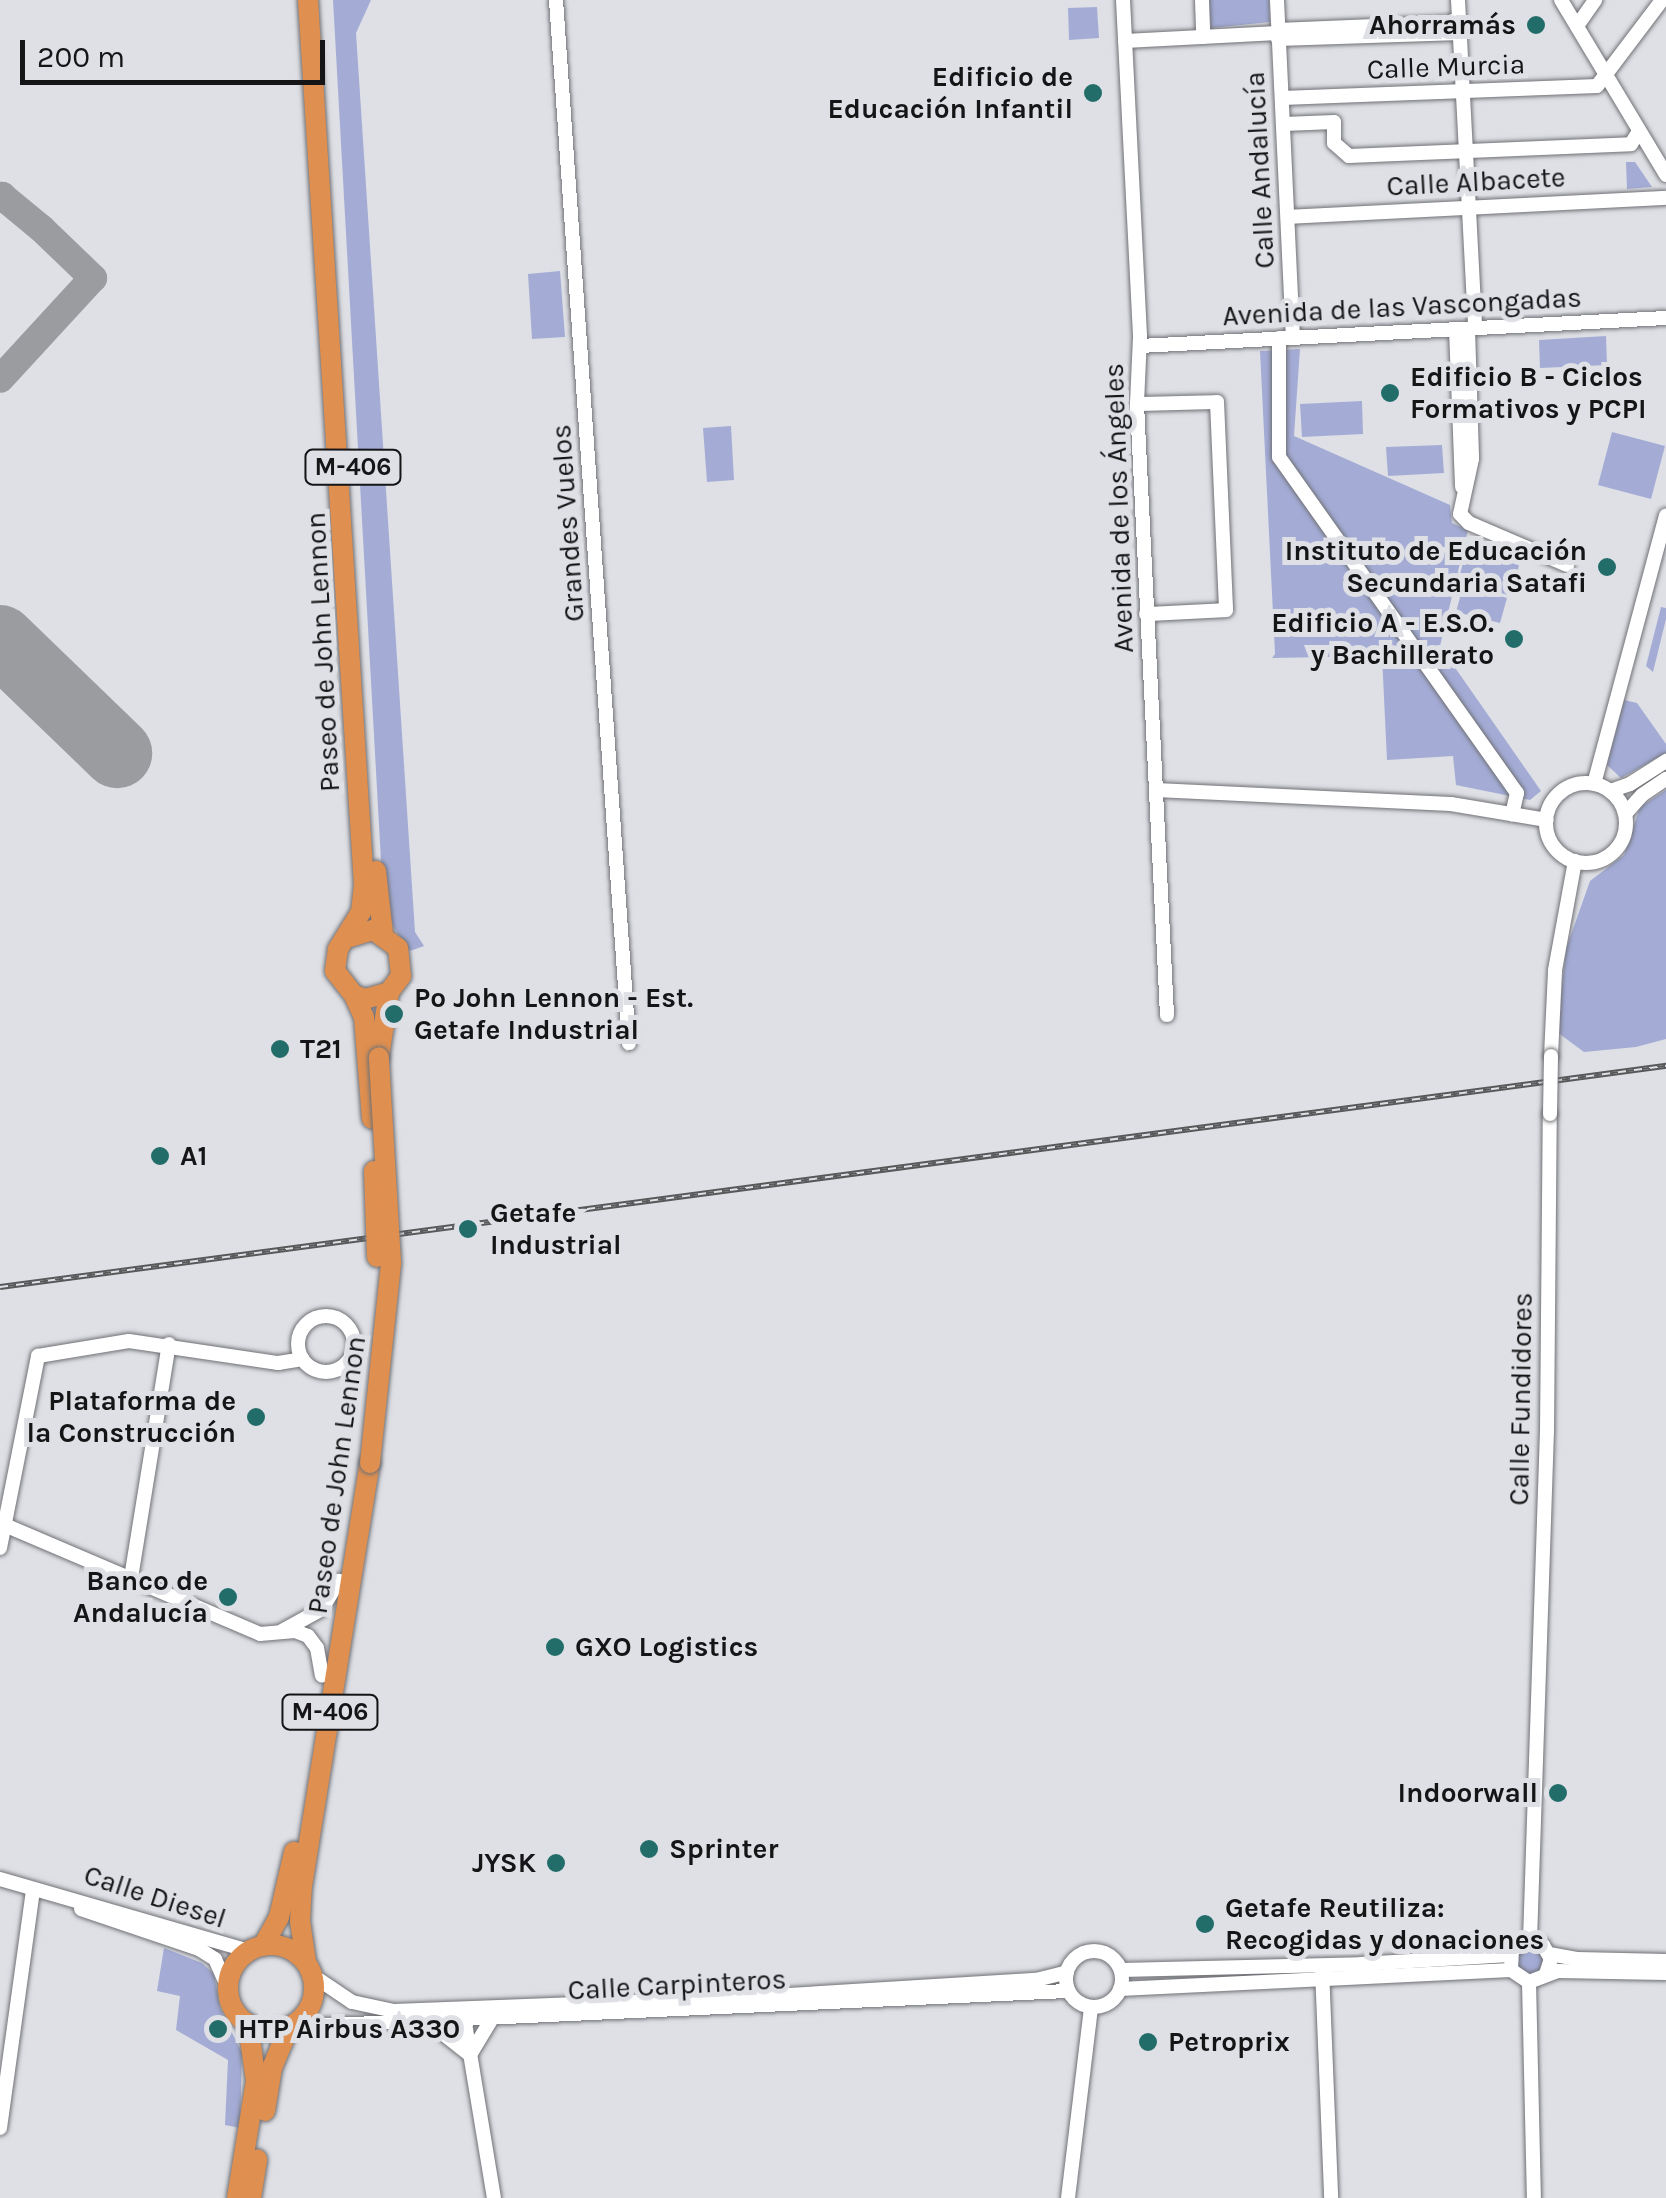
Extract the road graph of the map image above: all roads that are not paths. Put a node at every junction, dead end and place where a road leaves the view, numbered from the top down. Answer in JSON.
{"nodes":[{"id":1,"x":308,"y":0,"type":"edge"},
{"id":2,"x":321,"y":0,"type":"edge"},
{"id":3,"x":556,"y":0,"type":"edge"},
{"id":4,"x":1122,"y":0,"type":"edge"},
{"id":5,"x":1202,"y":0,"type":"edge"},
{"id":6,"x":1277,"y":0,"type":"edge"},
{"id":7,"x":1458,"y":0,"type":"edge"},
{"id":8,"x":1561,"y":0,"type":"edge"},
{"id":9,"x":1594,"y":0,"type":"edge"},
{"id":10,"x":1662,"y":0,"type":"edge"},
{"id":11,"x":1459,"y":26,"type":"junction"},
{"id":12,"x":1577,"y":26,"type":"junction"},
{"id":13,"x":1278,"y":34,"type":"junction"},
{"id":14,"x":1203,"y":37,"type":"junction"},
{"id":15,"x":1125,"y":41,"type":"junction"},
{"id":16,"x":1606,"y":75,"type":"junction"},
{"id":17,"x":1462,"y":92,"type":"junction"},
{"id":18,"x":1282,"y":98,"type":"junction"},
{"id":19,"x":1284,"y":124,"type":"junction"},
{"id":20,"x":1639,"y":131,"type":"junction"},
{"id":21,"x":1466,"y":152,"type":"junction"},
{"id":22,"x":1666,"y":175,"type":"edge"},
{"id":23,"x":1666,"y":198,"type":"edge"},
{"id":24,"x":1468,"y":208,"type":"junction"},
{"id":25,"x":1288,"y":217,"type":"junction"},
{"id":26,"x":1666,"y":318,"type":"edge"},
{"id":27,"x":1466,"y":329,"type":"junction"},
{"id":28,"x":1286,"y":338,"type":"junction"},
{"id":29,"x":1140,"y":346,"type":"junction"},
{"id":30,"x":1136,"y":404,"type":"junction"},
{"id":31,"x":1666,"y":515,"type":"edge"},
{"id":32,"x":1567,"y":565,"type":"dead end"},
{"id":33,"x":1146,"y":614,"type":"junction"},
{"id":34,"x":1666,"y":761,"type":"edge"},
{"id":35,"x":1666,"y":779,"type":"edge"},
{"id":36,"x":1594,"y":784,"type":"junction"},
{"id":37,"x":1156,"y":790,"type":"junction"},
{"id":38,"x":1610,"y":791,"type":"junction"},
{"id":39,"x":1512,"y":814,"type":"junction"},
{"id":40,"x":1625,"y":814,"type":"junction"},
{"id":41,"x":1547,"y":820,"type":"junction"},
{"id":42,"x":1575,"y":861,"type":"junction"},
{"id":43,"x":383,"y":934,"type":"junction"},
{"id":44,"x":346,"y":938,"type":"junction"},
{"id":45,"x":389,"y":992,"type":"junction"},
{"id":46,"x":354,"y":996,"type":"junction"},
{"id":47,"x":1167,"y":1015,"type":"dead end"},
{"id":48,"x":629,"y":1043,"type":"dead end"},
{"id":49,"x":373,"y":1055,"type":"junction"},
{"id":50,"x":169,"y":1344,"type":"junction"},
{"id":51,"x":302,"y":1359,"type":"junction"},
{"id":52,"x":363,"y":1462,"type":"junction"},
{"id":53,"x":7,"y":1526,"type":"junction"},
{"id":54,"x":0,"y":1548,"type":"edge"},
{"id":55,"x":132,"y":1578,"type":"junction"},
{"id":56,"x":339,"y":1581,"type":"junction"},
{"id":57,"x":277,"y":1634,"type":"junction"},
{"id":58,"x":322,"y":1676,"type":"junction"},
{"id":59,"x":0,"y":1879,"type":"edge"},
{"id":60,"x":39,"y":1891,"type":"junction"},
{"id":61,"x":1530,"y":1940,"type":"junction"},
{"id":62,"x":256,"y":1948,"type":"junction"},
{"id":63,"x":1550,"y":1954,"type":"junction"},
{"id":64,"x":1511,"y":1962,"type":"junction"},
{"id":65,"x":1666,"y":1962,"type":"edge"},
{"id":66,"x":309,"y":1969,"type":"junction"},
{"id":67,"x":1121,"y":1970,"type":"junction"},
{"id":68,"x":1322,"y":1971,"type":"junction"},
{"id":69,"x":1066,"y":1972,"type":"junction"},
{"id":70,"x":1546,"y":1974,"type":"junction"},
{"id":71,"x":1666,"y":1974,"type":"edge"},
{"id":72,"x":1528,"y":1982,"type":"junction"},
{"id":73,"x":1120,"y":1990,"type":"junction"},
{"id":74,"x":1068,"y":1991,"type":"junction"},
{"id":75,"x":229,"y":1992,"type":"junction"},
{"id":76,"x":1091,"y":2008,"type":"junction"},
{"id":77,"x":464,"y":2016,"type":"junction"},
{"id":78,"x":491,"y":2020,"type":"junction"},
{"id":79,"x":426,"y":2021,"type":"junction"},
{"id":80,"x":248,"y":2024,"type":"junction"},
{"id":81,"x":289,"y":2027,"type":"junction"},
{"id":82,"x":470,"y":2055,"type":"junction"},
{"id":83,"x":0,"y":2128,"type":"edge"},
{"id":84,"x":237,"y":2198,"type":"edge"},
{"id":85,"x":251,"y":2198,"type":"edge"},
{"id":86,"x":494,"y":2198,"type":"edge"},
{"id":87,"x":1068,"y":2198,"type":"edge"},
{"id":88,"x":1331,"y":2198,"type":"edge"},
{"id":89,"x":1534,"y":2198,"type":"edge"}],
"edges":[{"from":1,"to":44,"type":"highway","name":"Paseo de John Lennon","number":"M-406"},
{"from":2,"to":43,"type":"highway","name":"Paseo de John Lennon","number":"M-406"},
{"from":3,"to":48,"type":"street","name":"Grandes Vuelos"},
{"from":4,"to":15,"type":"street","name":"Avenida de los Ángeles"},
{"from":5,"to":14,"type":"street"},
{"from":6,"to":13,"type":"street","name":"Calle Andalucía"},
{"from":7,"to":11,"type":"street"},
{"from":8,"to":12,"type":"street"},
{"from":9,"to":12,"type":"street"},
{"from":10,"to":16,"type":"street"},
{"from":11,"to":13,"type":"street"},
{"from":11,"to":17,"type":"street"},
{"from":12,"to":16,"type":"street"},
{"from":13,"to":14,"type":"street"},
{"from":13,"to":18,"type":"street","name":"Calle Andalucía"},
{"from":14,"to":15,"type":"street"},
{"from":15,"to":29,"type":"street","name":"Avenida de los Ángeles"},
{"from":16,"to":17,"type":"street","name":"Calle Murcia"},
{"from":16,"to":20,"type":"street"},
{"from":17,"to":18,"type":"street","name":"Calle Murcia"},
{"from":17,"to":21,"type":"street"},
{"from":18,"to":19,"type":"street","name":"Calle Andalucía"},
{"from":19,"to":21,"type":"street"},
{"from":19,"to":25,"type":"street","name":"Calle Andalucía"},
{"from":20,"to":21,"type":"street"},
{"from":20,"to":22,"type":"street"},
{"from":21,"to":24,"type":"street"},
{"from":23,"to":24,"type":"street","name":"Calle Albacete"},
{"from":24,"to":25,"type":"street","name":"Calle Albacete"},
{"from":24,"to":27,"type":"street"},
{"from":25,"to":28,"type":"street","name":"Calle Andalucía"},
{"from":26,"to":27,"type":"street","name":"Avenida de las Vascongadas"},
{"from":27,"to":28,"type":"street","name":"Avenida de las Vascongadas"},
{"from":27,"to":32,"type":"street"},
{"from":28,"to":29,"type":"street","name":"Avenida de las Vascongadas"},
{"from":28,"to":39,"type":"street","name":"Calle Andalucía"},
{"from":29,"to":30,"type":"street","name":"Avenida de los Ángeles"},
{"from":30,"to":33,"type":"street","name":"Avenida de los Ángeles"},
{"from":30,"to":33,"type":"street"},
{"from":31,"to":36,"type":"street"},
{"from":33,"to":37,"type":"street","name":"Avenida de los Ángeles"},
{"from":34,"to":38,"type":"street"},
{"from":35,"to":40,"type":"street"},
{"from":36,"to":38,"type":"street"},
{"from":36,"to":41,"type":"street"},
{"from":37,"to":39,"type":"street"},
{"from":37,"to":47,"type":"street","name":"Avenida de los Ángeles"},
{"from":38,"to":40,"type":"street"},
{"from":39,"to":41,"type":"street"},
{"from":40,"to":42,"type":"street"},
{"from":41,"to":42,"type":"street"},
{"from":42,"to":61,"type":"street","name":"Calle Fundidores","bridge":true},
{"from":43,"to":44,"type":"highway"},
{"from":43,"to":45,"type":"highway","number":"M-406"},
{"from":44,"to":46,"type":"highway","number":"M-406"},
{"from":45,"to":46,"type":"highway"},
{"from":45,"to":49,"type":"highway","name":"Paseo de John Lennon","number":"M-406"},
{"from":46,"to":49,"type":"highway","name":"Paseo de John Lennon","number":"M-406"},
{"from":49,"to":52,"type":"highway","name":"Paseo de John Lennon","number":"M-406","bridge":true},
{"from":50,"to":51,"type":"street"},
{"from":50,"to":53,"type":"street"},
{"from":50,"to":55,"type":"street"},
{"from":51,"to":51,"type":"street"},
{"from":52,"to":56,"type":"highway","name":"Paseo de John Lennon","number":"M-406"},
{"from":52,"to":66,"type":"highway","name":"Paseo de John Lennon","number":"M-406"},
{"from":53,"to":54,"type":"street"},
{"from":53,"to":55,"type":"street"},
{"from":55,"to":57,"type":"street"},
{"from":56,"to":57,"type":"street"},
{"from":56,"to":58,"type":"highway","name":"Paseo de John Lennon","number":"M-406"},
{"from":57,"to":58,"type":"street"},
{"from":58,"to":62,"type":"highway","name":"Paseo de John Lennon","number":"M-406"},
{"from":59,"to":60,"type":"street","name":"Calle Diesel"},
{"from":60,"to":62,"type":"street","name":"Calle Diesel"},
{"from":60,"to":75,"type":"street","name":"Calle Diesel"},
{"from":60,"to":83,"type":"street"},
{"from":61,"to":63,"type":"street"},
{"from":61,"to":64,"type":"street"},
{"from":62,"to":66,"type":"highway"},
{"from":62,"to":75,"type":"highway","number":"M-406"},
{"from":63,"to":65,"type":"street"},
{"from":63,"to":70,"type":"street"},
{"from":64,"to":68,"type":"street"},
{"from":64,"to":72,"type":"street"},
{"from":66,"to":77,"type":"street","name":"Calle Carpinteros"},
{"from":66,"to":81,"type":"highway","number":"M-406"},
{"from":67,"to":68,"type":"street"},
{"from":67,"to":69,"type":"street"},
{"from":67,"to":73,"type":"street"},
{"from":68,"to":73,"type":"street"},
{"from":68,"to":88,"type":"street"},
{"from":69,"to":74,"type":"street"},
{"from":69,"to":77,"type":"street","name":"Calle Carpinteros"},
{"from":70,"to":71,"type":"street"},
{"from":70,"to":72,"type":"street"},
{"from":72,"to":89,"type":"street"},
{"from":73,"to":76,"type":"street"},
{"from":74,"to":76,"type":"street"},
{"from":74,"to":78,"type":"street","name":"Calle Carpinteros"},
{"from":75,"to":80,"type":"highway"},
{"from":76,"to":87,"type":"street"},
{"from":77,"to":78,"type":"street","name":"Calle Carpinteros"},
{"from":77,"to":79,"type":"street","name":"Calle Carpinteros"},
{"from":77,"to":82,"type":"street"},
{"from":78,"to":82,"type":"street"},
{"from":79,"to":81,"type":"street","name":"Calle Carpinteros"},
{"from":79,"to":82,"type":"street"},
{"from":80,"to":81,"type":"highway"},
{"from":80,"to":84,"type":"highway"},
{"from":81,"to":85,"type":"highway","number":"M-406"},
{"from":82,"to":86,"type":"street"}]}
